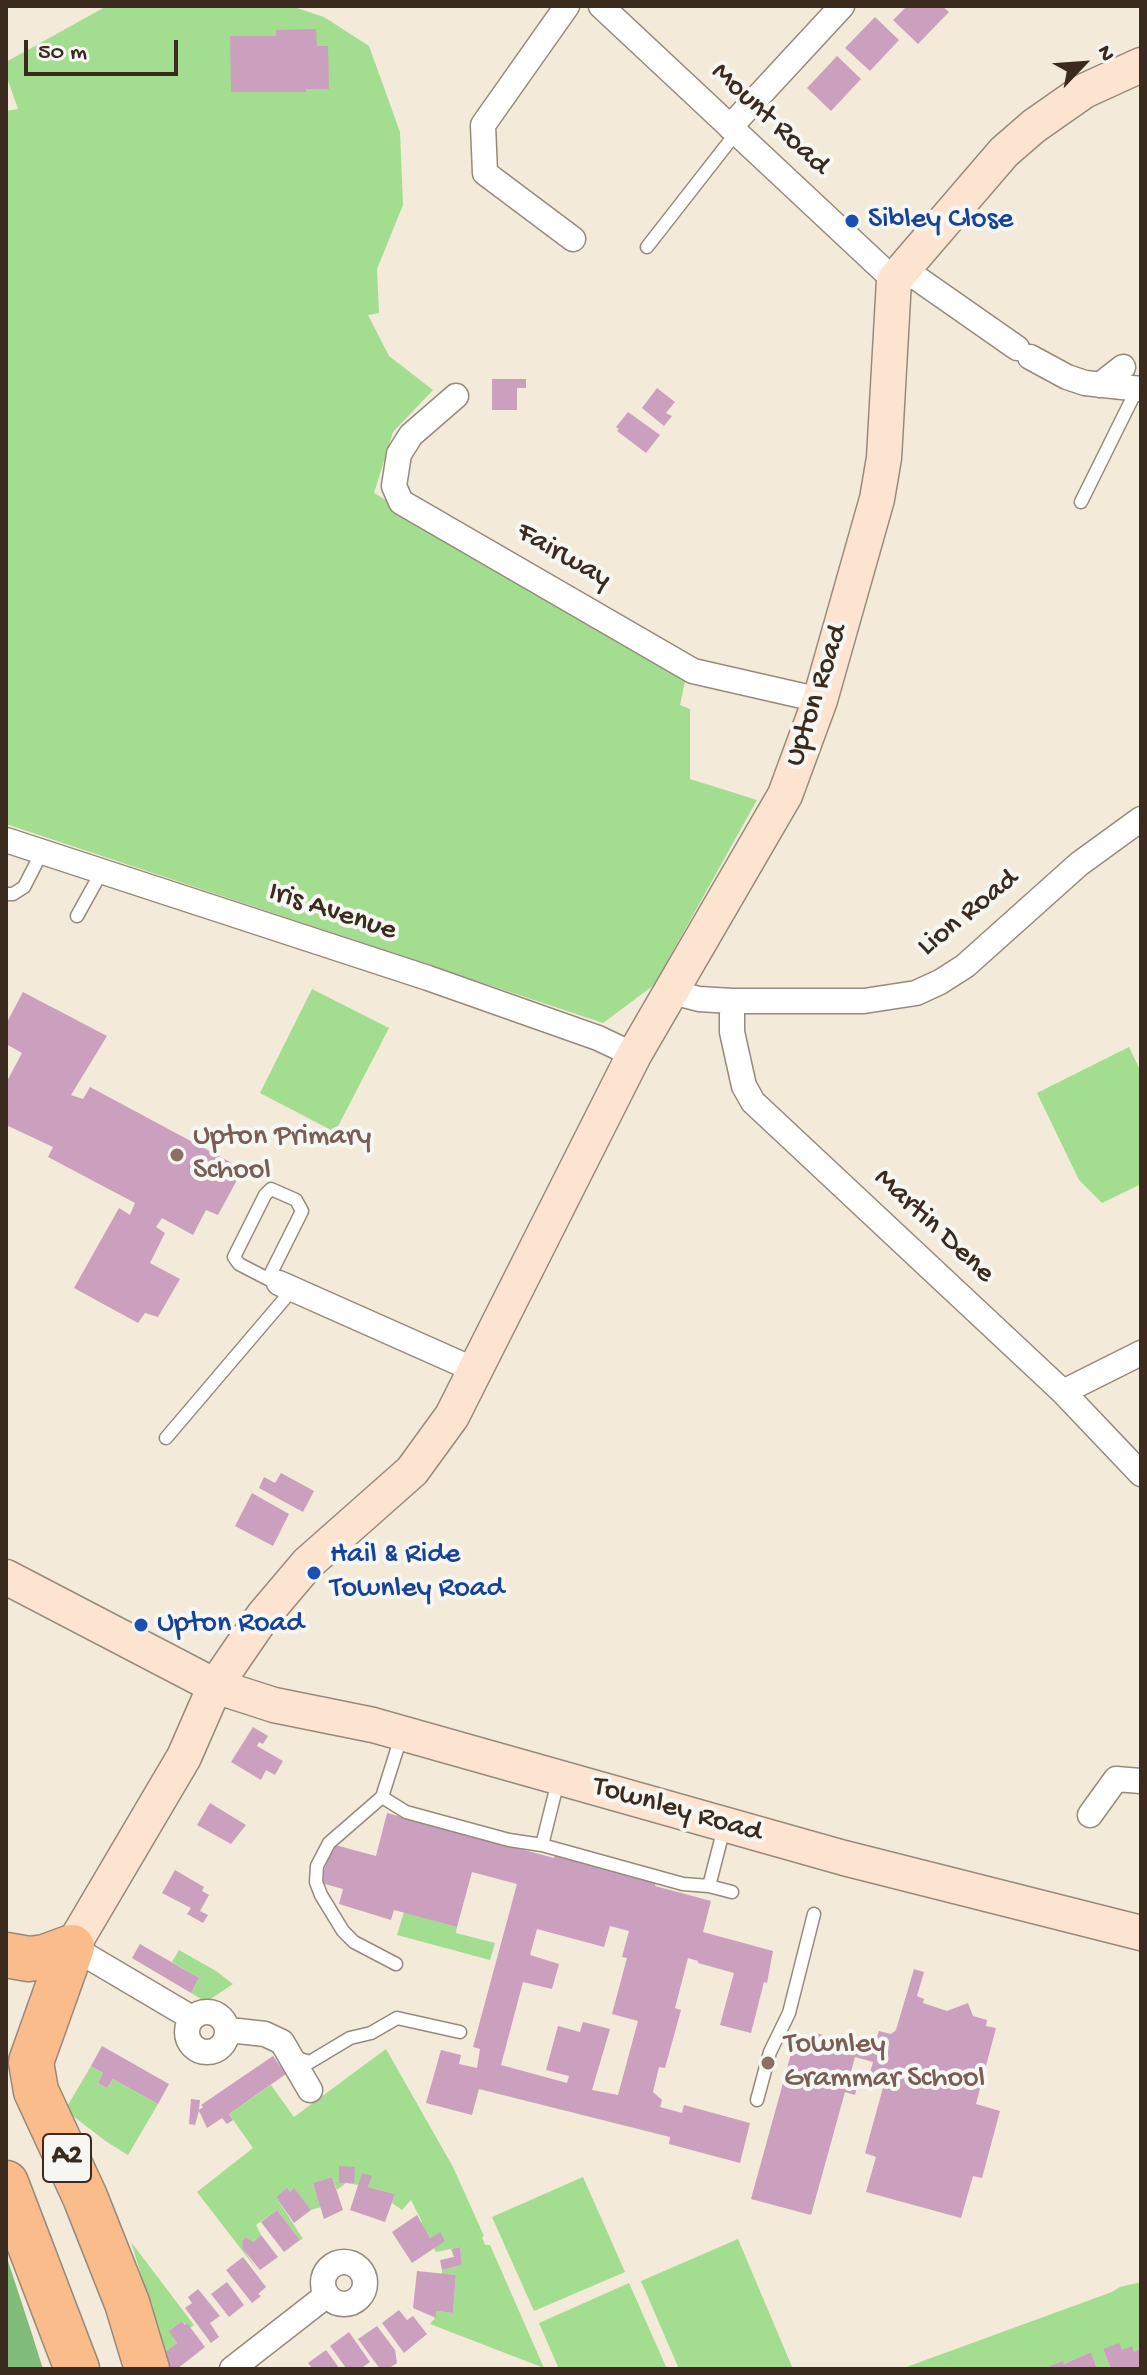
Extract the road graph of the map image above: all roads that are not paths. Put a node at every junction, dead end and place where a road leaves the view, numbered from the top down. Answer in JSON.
{"nodes":[{"id":1,"x":567,"y":6,"type":"edge"},
{"id":2,"x":601,"y":6,"type":"edge"},
{"id":3,"x":842,"y":6,"type":"edge"},
{"id":4,"x":1141,"y":65,"type":"edge"},
{"id":5,"x":733,"y":130,"type":"junction"},
{"id":6,"x":573,"y":239,"type":"dead end"},
{"id":7,"x":647,"y":247,"type":"dead end"},
{"id":8,"x":894,"y":280,"type":"junction"},
{"id":9,"x":1123,"y":367,"type":"dead end"},
{"id":10,"x":1100,"y":385,"type":"junction"},
{"id":11,"x":1139,"y":389,"type":"edge"},
{"id":12,"x":456,"y":396,"type":"dead end"},
{"id":13,"x":1081,"y":502,"type":"dead end"},
{"id":14,"x":820,"y":700,"type":"junction"},
{"id":15,"x":1141,"y":819,"type":"edge"},
{"id":16,"x":6,"y":840,"type":"edge"},
{"id":17,"x":42,"y":852,"type":"junction"},
{"id":18,"x":102,"y":871,"type":"junction"},
{"id":19,"x":6,"y":894,"type":"edge"},
{"id":20,"x":77,"y":916,"type":"dead end"},
{"id":21,"x":672,"y":992,"type":"junction"},
{"id":22,"x":732,"y":1001,"type":"junction"},
{"id":23,"x":634,"y":1055,"type":"junction"},
{"id":24,"x":280,"y":1284,"type":"junction"},
{"id":25,"x":1141,"y":1353,"type":"edge"},
{"id":26,"x":477,"y":1371,"type":"junction"},
{"id":27,"x":1063,"y":1392,"type":"junction"},
{"id":28,"x":166,"y":1438,"type":"dead end"},
{"id":29,"x":1141,"y":1474,"type":"edge"},
{"id":30,"x":6,"y":1577,"type":"edge"},
{"id":31,"x":215,"y":1686,"type":"junction"},
{"id":32,"x":402,"y":1734,"type":"junction"},
{"id":33,"x":559,"y":1778,"type":"junction"},
{"id":34,"x":1141,"y":1781,"type":"edge"},
{"id":35,"x":382,"y":1797,"type":"junction"},
{"id":36,"x":1090,"y":1815,"type":"dead end"},
{"id":37,"x":725,"y":1825,"type":"junction"},
{"id":38,"x":542,"y":1845,"type":"junction"},
{"id":39,"x":709,"y":1886,"type":"junction"},
{"id":40,"x":732,"y":1892,"type":"dead end"},
{"id":41,"x":814,"y":1914,"type":"dead end"},
{"id":42,"x":1141,"y":1933,"type":"edge"},
{"id":43,"x":72,"y":1947,"type":"junction"},
{"id":44,"x":6,"y":1955,"type":"edge"},
{"id":45,"x":396,"y":1964,"type":"dead end"},
{"id":46,"x":460,"y":2032,"type":"dead end"},
{"id":47,"x":293,"y":2057,"type":"junction"},
{"id":48,"x":6,"y":2080,"type":"edge"},
{"id":49,"x":310,"y":2090,"type":"dead end"},
{"id":50,"x":757,"y":2100,"type":"dead end"},
{"id":51,"x":6,"y":2183,"type":"edge"},
{"id":52,"x":327,"y":2295,"type":"dead end"},
{"id":53,"x":77,"y":2369,"type":"edge"},
{"id":54,"x":123,"y":2369,"type":"edge"},
{"id":55,"x":147,"y":2369,"type":"edge"},
{"id":56,"x":232,"y":2369,"type":"edge"}],
"edges":[{"from":1,"to":6,"type":"street"},
{"from":2,"to":5,"type":"street","name":"Mount Road"},
{"from":3,"to":5,"type":"street"},
{"from":4,"to":8,"type":"street"},
{"from":5,"to":7,"type":"lane"},
{"from":5,"to":8,"type":"street","name":"Mount Road"},
{"from":8,"to":10,"type":"street"},
{"from":8,"to":14,"type":"street","name":"Upton Road"},
{"from":9,"to":10,"type":"street"},
{"from":10,"to":11,"type":"street"},
{"from":11,"to":13,"type":"lane"},
{"from":12,"to":14,"type":"street","name":"Fairway"},
{"from":14,"to":21,"type":"street","name":"Upton Road"},
{"from":15,"to":22,"type":"street","name":"Lion Road"},
{"from":16,"to":17,"type":"street","name":"Iris Avenue"},
{"from":17,"to":18,"type":"street","name":"Iris Avenue"},
{"from":17,"to":19,"type":"lane"},
{"from":18,"to":20,"type":"lane"},
{"from":18,"to":23,"type":"street","name":"Iris Avenue"},
{"from":21,"to":22,"type":"street","name":"Lion Road"},
{"from":21,"to":23,"type":"street","name":"Upton Road"},
{"from":22,"to":27,"type":"street","name":"Martin Dene"},
{"from":23,"to":26,"type":"street","name":"Upton Road"},
{"from":24,"to":24,"type":"lane"},
{"from":24,"to":26,"type":"street"},
{"from":24,"to":28,"type":"lane"},
{"from":25,"to":27,"type":"street"},
{"from":26,"to":31,"type":"street","name":"Upton Road"},
{"from":27,"to":29,"type":"street","name":"Martin Dene"},
{"from":30,"to":31,"type":"street","name":"Townley Road"},
{"from":31,"to":32,"type":"street","name":"Townley Road"},
{"from":31,"to":43,"type":"street","name":"Upton Road"},
{"from":32,"to":33,"type":"street","name":"Townley Road"},
{"from":32,"to":35,"type":"lane"},
{"from":33,"to":37,"type":"street","name":"Townley Road"},
{"from":33,"to":38,"type":"lane"},
{"from":34,"to":36,"type":"street"},
{"from":35,"to":38,"type":"lane"},
{"from":35,"to":45,"type":"lane"},
{"from":37,"to":39,"type":"lane"},
{"from":37,"to":42,"type":"street","name":"Townley Road"},
{"from":38,"to":39,"type":"lane"},
{"from":39,"to":40,"type":"lane"},
{"from":41,"to":50,"type":"lane"},
{"from":43,"to":44,"type":"highway"},
{"from":43,"to":47,"type":"street"},
{"from":43,"to":55,"type":"highway","number":"A2"},
{"from":46,"to":47,"type":"lane"},
{"from":47,"to":49,"type":"street"},
{"from":48,"to":54,"type":"highway","number":"A2"},
{"from":51,"to":53,"type":"highway","number":"A2"},
{"from":52,"to":56,"type":"street"}]}
